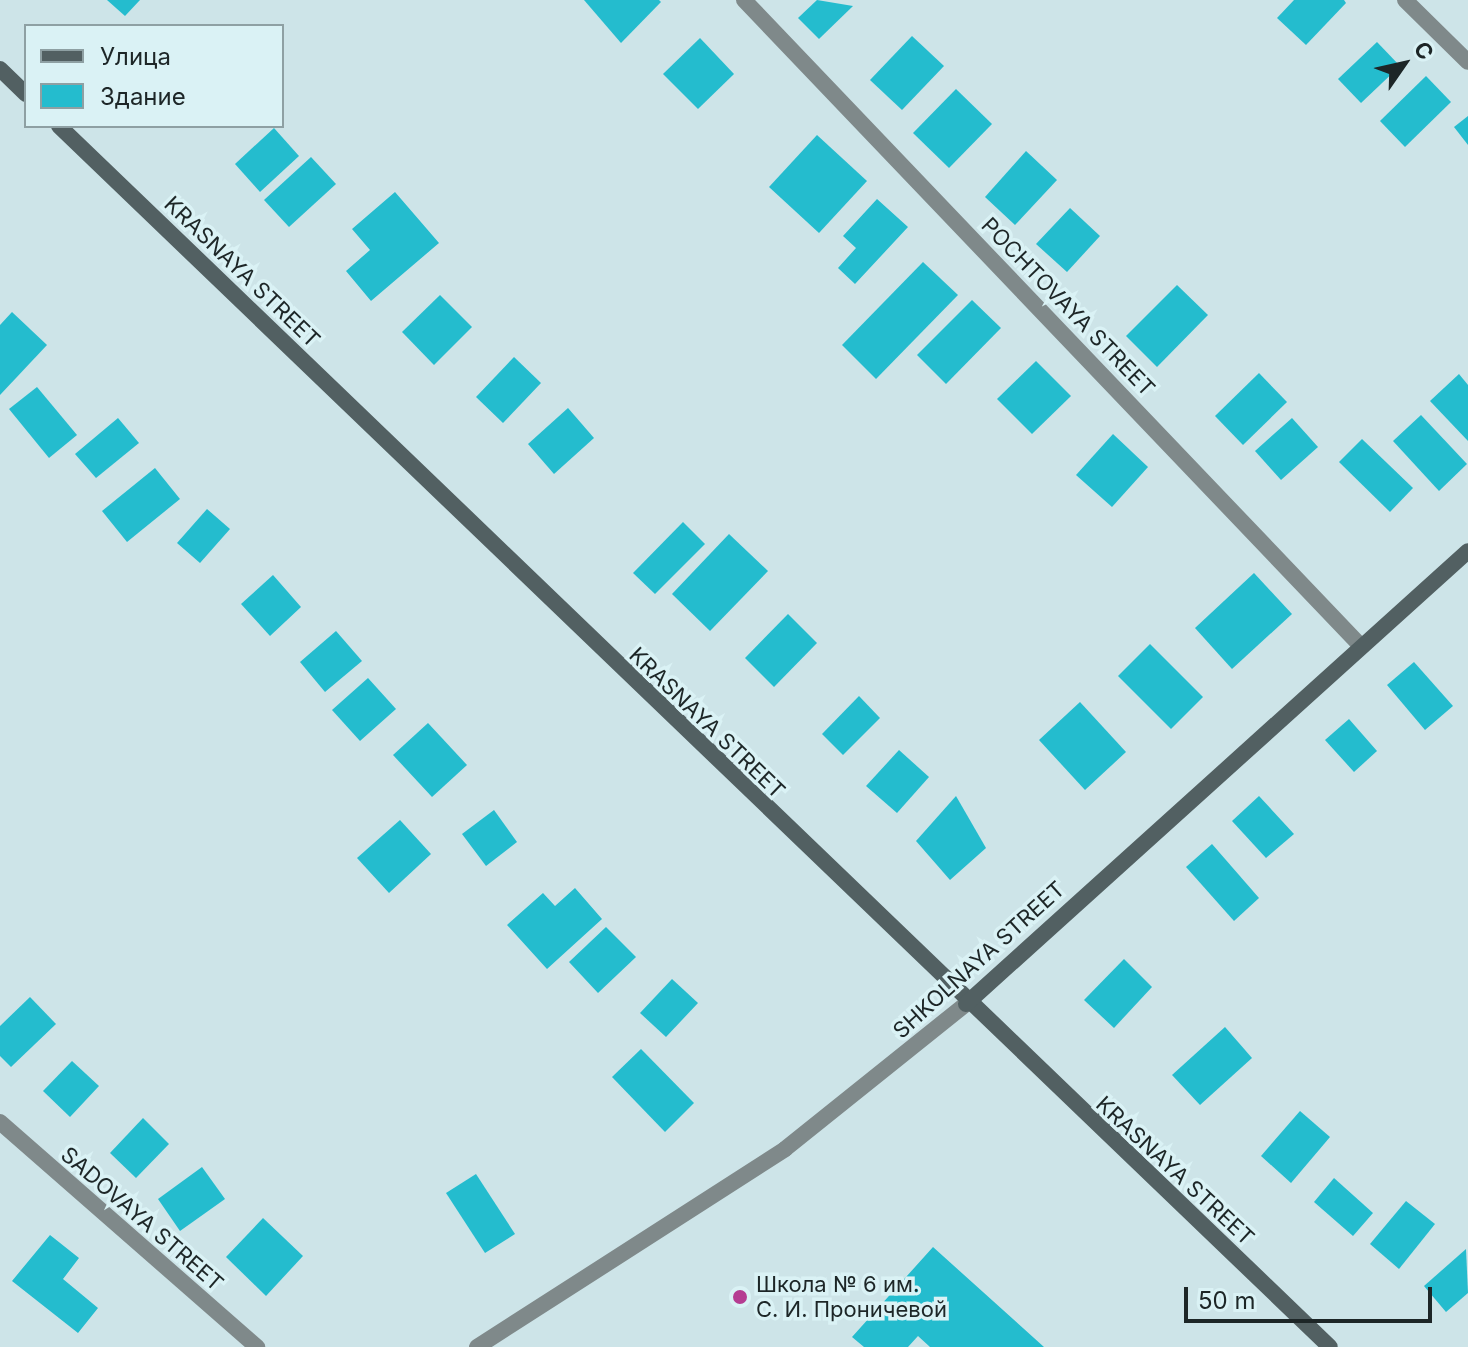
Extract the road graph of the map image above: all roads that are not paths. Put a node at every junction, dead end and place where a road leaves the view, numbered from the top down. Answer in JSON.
{"nodes":[{"id":1,"x":744,"y":0,"type":"edge"},
{"id":2,"x":1405,"y":0,"type":"edge"},
{"id":3,"x":1468,"y":62,"type":"edge"},
{"id":4,"x":0,"y":69,"type":"edge"},
{"id":5,"x":24,"y":92,"type":"edge"},
{"id":6,"x":61,"y":128,"type":"edge"},
{"id":7,"x":1468,"y":551,"type":"edge"},
{"id":8,"x":1359,"y":644,"type":"junction"},
{"id":9,"x":966,"y":1004,"type":"junction"},
{"id":10,"x":0,"y":1122,"type":"edge"},
{"id":11,"x":257,"y":1347,"type":"edge"},
{"id":12,"x":477,"y":1347,"type":"edge"},
{"id":13,"x":1330,"y":1347,"type":"edge"}],
"edges":[{"from":1,"to":8,"type":"street","name":"POCHTOVAYA STREET"},
{"from":2,"to":3,"type":"street"},
{"from":4,"to":5,"type":"street"},
{"from":6,"to":9,"type":"street","name":"KRASNAYA STREET"},
{"from":7,"to":8,"type":"street","name":"SHKOLNAYA STREET"},
{"from":8,"to":9,"type":"street","name":"SHKOLNAYA STREET"},
{"from":9,"to":12,"type":"street","name":"SHKOLNAYA STREET"},
{"from":9,"to":13,"type":"street","name":"KRASNAYA STREET"},
{"from":10,"to":11,"type":"street","name":"SADOVAYA STREET"}]}
